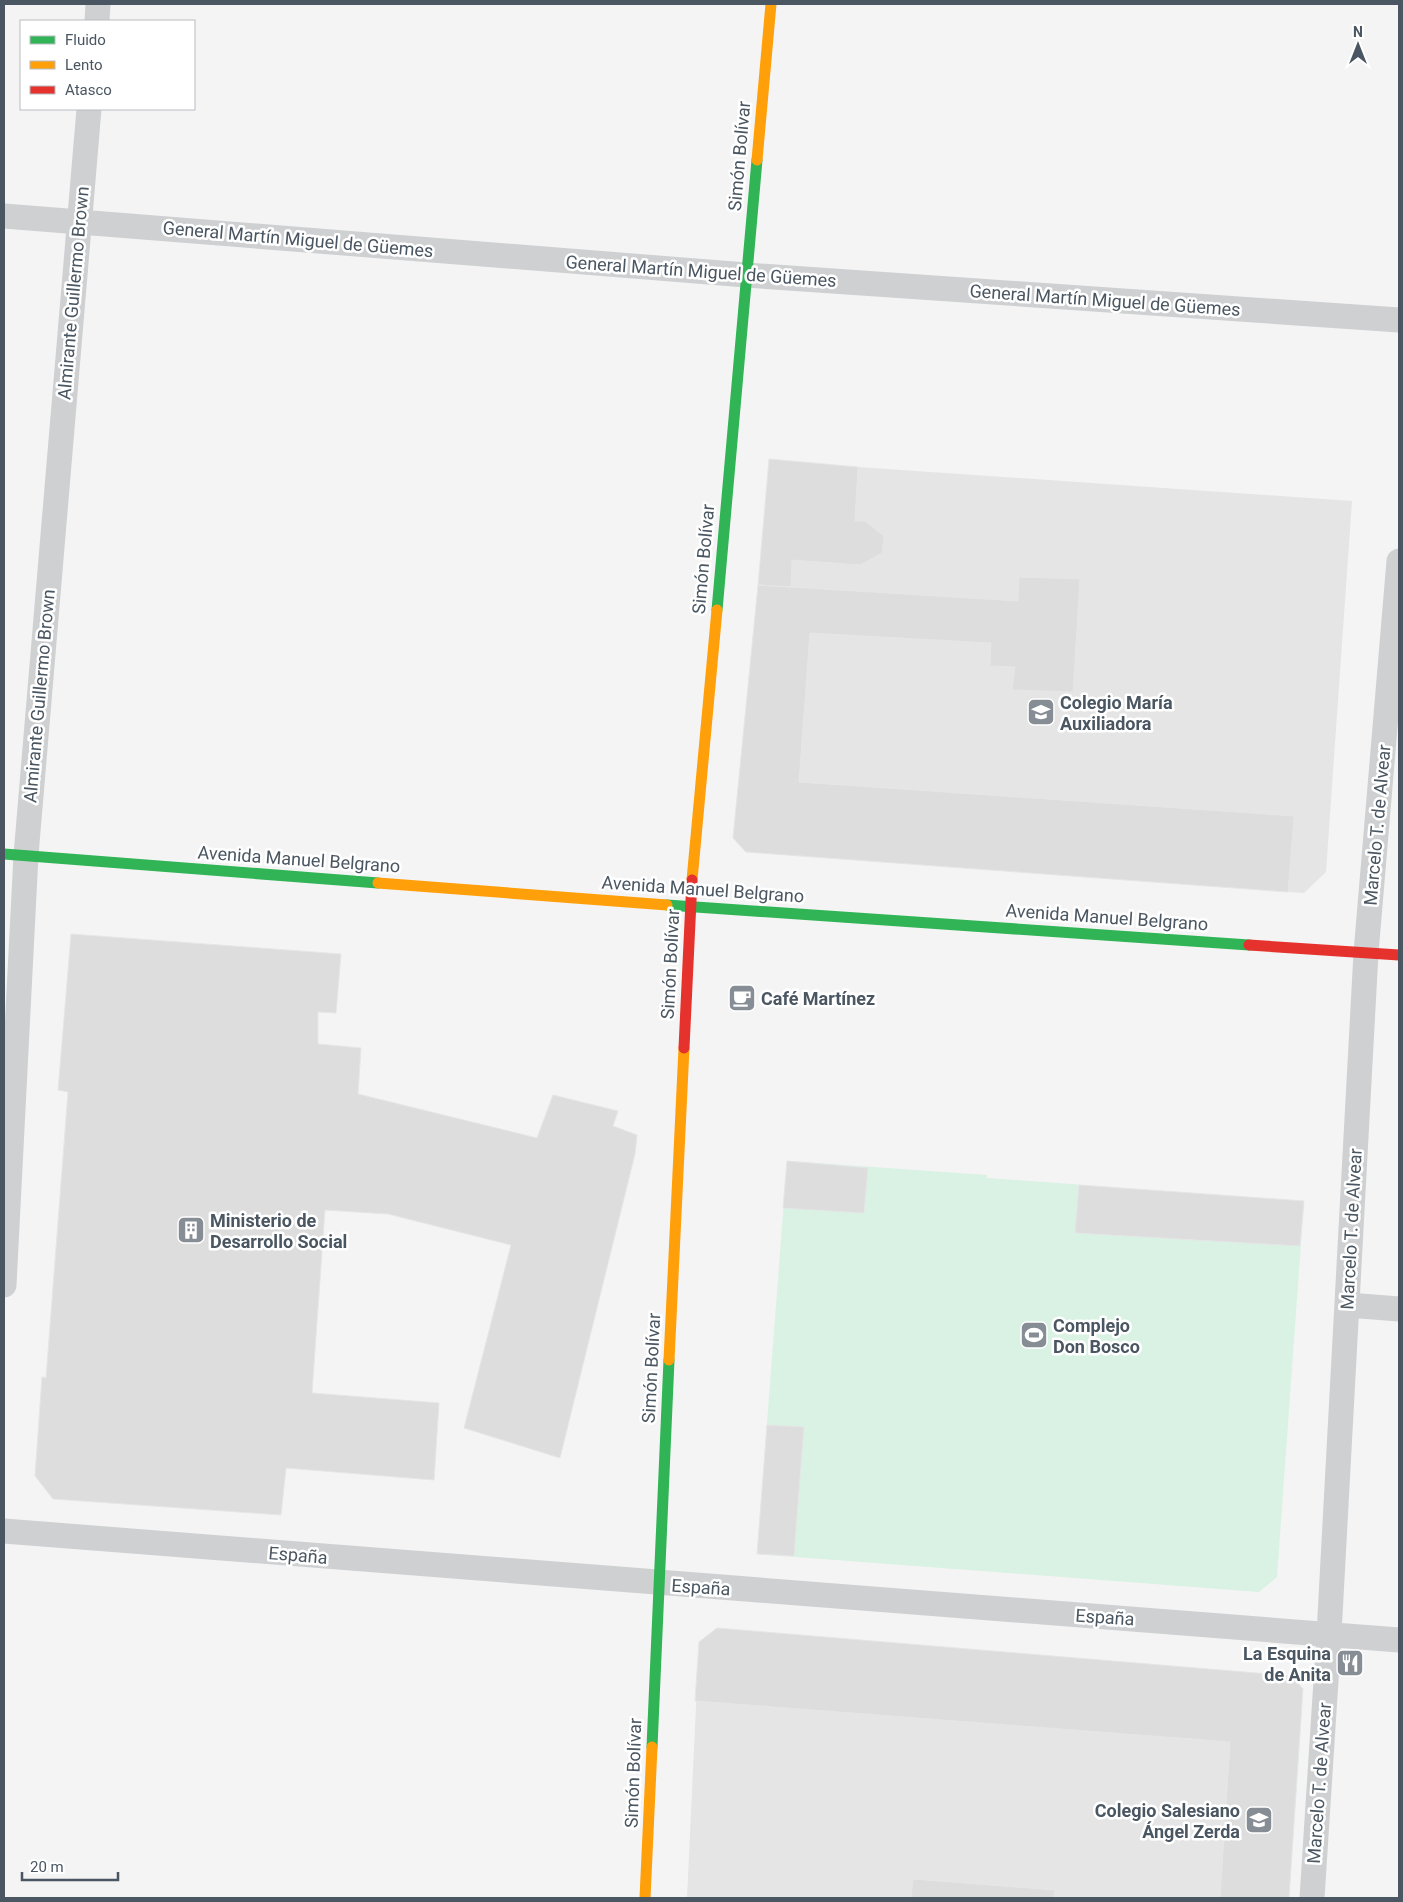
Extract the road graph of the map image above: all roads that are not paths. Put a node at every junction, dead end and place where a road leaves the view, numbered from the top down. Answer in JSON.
{"nodes":[{"id":1,"x":98,"y":4,"type":"edge"},
{"id":2,"x":771,"y":4,"type":"edge"},
{"id":3,"x":96,"y":20,"type":"edge"},
{"id":4,"x":89,"y":110,"type":"edge"},
{"id":5,"x":4,"y":216,"type":"edge"},
{"id":6,"x":79,"y":221,"type":"junction"},
{"id":7,"x":746,"y":275,"type":"junction"},
{"id":8,"x":1399,"y":320,"type":"edge"},
{"id":9,"x":1399,"y":561,"type":"edge"},
{"id":10,"x":15,"y":855,"type":"edge"},
{"id":11,"x":690,"y":907,"type":"junction"},
{"id":12,"x":1366,"y":952,"type":"junction"},
{"id":13,"x":1399,"y":955,"type":"edge"},
{"id":14,"x":4,"y":1285,"type":"edge"},
{"id":15,"x":1348,"y":1305,"type":"junction"},
{"id":16,"x":1399,"y":1309,"type":"edge"},
{"id":17,"x":4,"y":1531,"type":"edge"},
{"id":18,"x":659,"y":1584,"type":"junction"},
{"id":19,"x":1329,"y":1634,"type":"junction"},
{"id":20,"x":1399,"y":1640,"type":"edge"},
{"id":21,"x":645,"y":1898,"type":"edge"},
{"id":22,"x":1312,"y":1898,"type":"edge"}],
"edges":[{"from":1,"to":3,"type":"street"},
{"from":2,"to":7,"type":"street","name":"Simón Bolívar"},
{"from":4,"to":6,"type":"street","name":"Almirante Guillermo Brown"},
{"from":5,"to":6,"type":"street","name":"General Martín Miguel de Güemes"},
{"from":6,"to":7,"type":"street","name":"General Martín Miguel de Güemes"},
{"from":6,"to":10,"type":"street","name":"Almirante Guillermo Brown"},
{"from":7,"to":8,"type":"street","name":"General Martín Miguel de Güemes"},
{"from":7,"to":11,"type":"street","name":"Simón Bolívar"},
{"from":9,"to":12,"type":"street","name":"Marcelo T. de Alvear"},
{"from":10,"to":11,"type":"street","name":"Avenida Manuel Belgrano"},
{"from":10,"to":14,"type":"street","name":"Almirante Guillermo Brown"},
{"from":11,"to":12,"type":"street","name":"Avenida Manuel Belgrano"},
{"from":11,"to":18,"type":"street","name":"Simón Bolívar"},
{"from":12,"to":13,"type":"street","name":"Avenida Manuel Belgrano"},
{"from":12,"to":15,"type":"street","name":"Marcelo T. de Alvear"},
{"from":15,"to":16,"type":"street"},
{"from":15,"to":19,"type":"street","name":"Marcelo T. de Alvear"},
{"from":17,"to":18,"type":"street","name":"España"},
{"from":18,"to":19,"type":"street","name":"España"},
{"from":18,"to":21,"type":"street","name":"Simón Bolívar"},
{"from":19,"to":20,"type":"street","name":"España"},
{"from":19,"to":22,"type":"street","name":"Marcelo T. de Alvear"}]}
